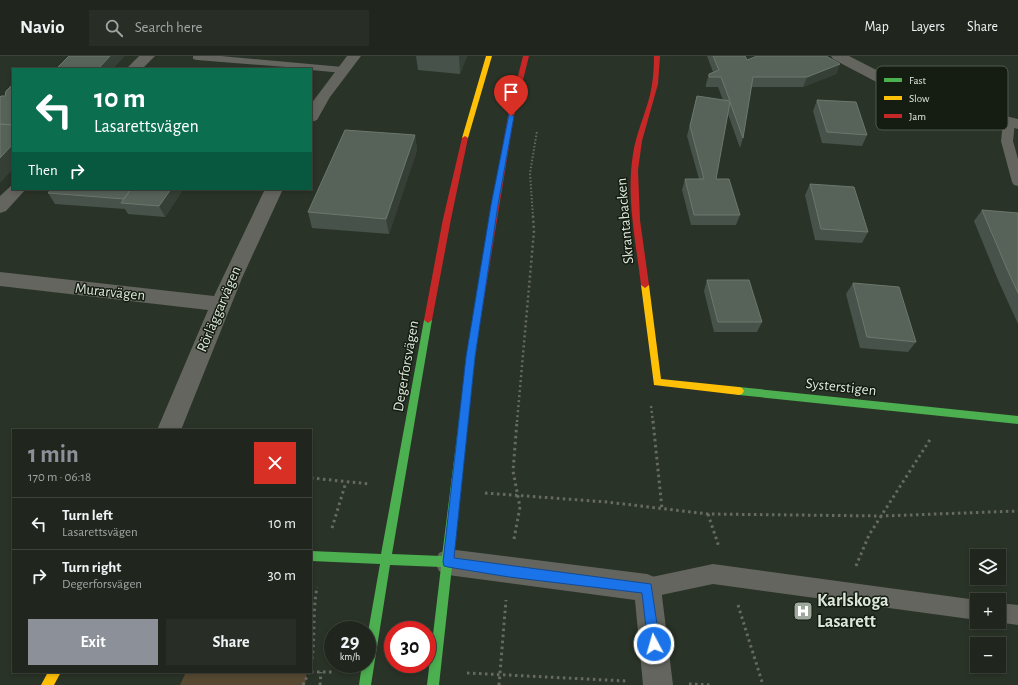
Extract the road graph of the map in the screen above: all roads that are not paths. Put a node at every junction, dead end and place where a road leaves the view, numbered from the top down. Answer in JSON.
{"nodes":[{"id":1,"x":148,"y":56,"type":"edge"},
{"id":2,"x":354,"y":56,"type":"edge"},
{"id":3,"x":489,"y":56,"type":"edge"},
{"id":4,"x":526,"y":56,"type":"edge"},
{"id":5,"x":657,"y":56,"type":"edge"},
{"id":6,"x":838,"y":56,"type":"edge"},
{"id":7,"x":197,"y":57,"type":"edge"},
{"id":8,"x":134,"y":68,"type":"edge"},
{"id":9,"x":343,"y":70,"type":"junction"},
{"id":10,"x":876,"y":76,"type":"edge"},
{"id":11,"x":312,"y":115,"type":"edge"},
{"id":12,"x":1014,"y":123,"type":"edge"},
{"id":13,"x":1018,"y":182,"type":"edge"},
{"id":14,"x":16,"y":190,"type":"edge"},
{"id":15,"x":273,"y":190,"type":"edge"},
{"id":16,"x":0,"y":208,"type":"edge"},
{"id":17,"x":0,"y":279,"type":"edge"},
{"id":18,"x":221,"y":304,"type":"junction"},
{"id":19,"x":659,"y":382,"type":"joint"},
{"id":20,"x":1018,"y":420,"type":"edge"},
{"id":21,"x":169,"y":429,"type":"edge"},
{"id":22,"x":312,"y":556,"type":"edge"},
{"id":23,"x":386,"y":559,"type":"junction"},
{"id":24,"x":448,"y":562,"type":"junction"},
{"id":25,"x":647,"y":588,"type":"junction"},
{"id":26,"x":970,"y":609,"type":"edge"},
{"id":27,"x":1006,"y":613,"type":"edge"},
{"id":28,"x":1018,"y":615,"type":"edge"},
{"id":29,"x":54,"y":673,"type":"edge"},
{"id":30,"x":658,"y":684,"type":"edge"},
{"id":31,"x":48,"y":685,"type":"edge"},
{"id":32,"x":365,"y":685,"type":"edge"},
{"id":33,"x":433,"y":685,"type":"edge"}],
"edges":[{"from":1,"to":8,"type":"street"},
{"from":2,"to":9,"type":"street"},
{"from":3,"to":23,"type":"main road","name":"Degerforsvägen"},
{"from":4,"to":24,"type":"main road"},
{"from":5,"to":19,"type":"main road","name":"Skrantabacken"},
{"from":6,"to":10,"type":"street"},
{"from":7,"to":9,"type":"lane"},
{"from":9,"to":11,"type":"street"},
{"from":12,"to":13,"type":"lane"},
{"from":14,"to":16,"type":"street"},
{"from":15,"to":18,"type":"street","name":"Rörläggarvägen"},
{"from":17,"to":18,"type":"street","name":"Murarvägen"},
{"from":18,"to":21,"type":"street","name":"Rörläggarvägen"},
{"from":19,"to":20,"type":"main road","name":"Systerstigen"},
{"from":22,"to":23,"type":"main road"},
{"from":23,"to":24,"type":"main road"},
{"from":23,"to":32,"type":"main road","name":"Degerforsvägen"},
{"from":24,"to":25,"type":"street"},
{"from":24,"to":33,"type":"main road"},
{"from":25,"to":26,"type":"lane"},
{"from":25,"to":30,"type":"street"},
{"from":27,"to":28,"type":"lane"},
{"from":29,"to":31,"type":"main road"}]}
